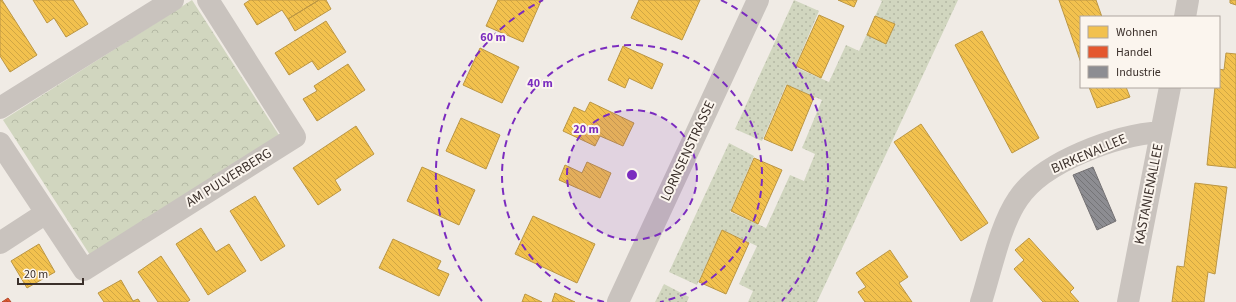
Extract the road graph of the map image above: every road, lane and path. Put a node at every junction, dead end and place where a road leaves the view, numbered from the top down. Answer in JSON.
{"nodes":[{"id":1,"x":173,"y":0,"type":"edge"},
{"id":2,"x":208,"y":0,"type":"edge"},
{"id":3,"x":758,"y":0,"type":"edge"},
{"id":4,"x":1188,"y":0,"type":"edge"},
{"id":5,"x":1185,"y":16,"type":"edge"},
{"id":6,"x":1170,"y":88,"type":"edge"},
{"id":7,"x":0,"y":108,"type":"edge"},
{"id":8,"x":1160,"y":132,"type":"junction"},
{"id":9,"x":0,"y":143,"type":"edge"},
{"id":10,"x":46,"y":213,"type":"junction"},
{"id":11,"x":0,"y":243,"type":"edge"},
{"id":12,"x":618,"y":302,"type":"edge"},
{"id":13,"x":981,"y":302,"type":"edge"},
{"id":14,"x":1128,"y":302,"type":"edge"}],
"edges":[{"from":1,"to":7,"type":"street"},
{"from":2,"to":10,"type":"street","name":"AM PULVERBERG"},
{"from":3,"to":12,"type":"street","name":"LORNSENSTRASSE"},
{"from":4,"to":5,"type":"street"},
{"from":6,"to":8,"type":"street","name":"KASTANIENALLEE"},
{"from":8,"to":13,"type":"street","name":"BIRKENALLEE"},
{"from":8,"to":14,"type":"street","name":"KASTANIENALLEE"},
{"from":9,"to":10,"type":"street","name":"AM PULVERBERG"},
{"from":10,"to":11,"type":"street"}]}
